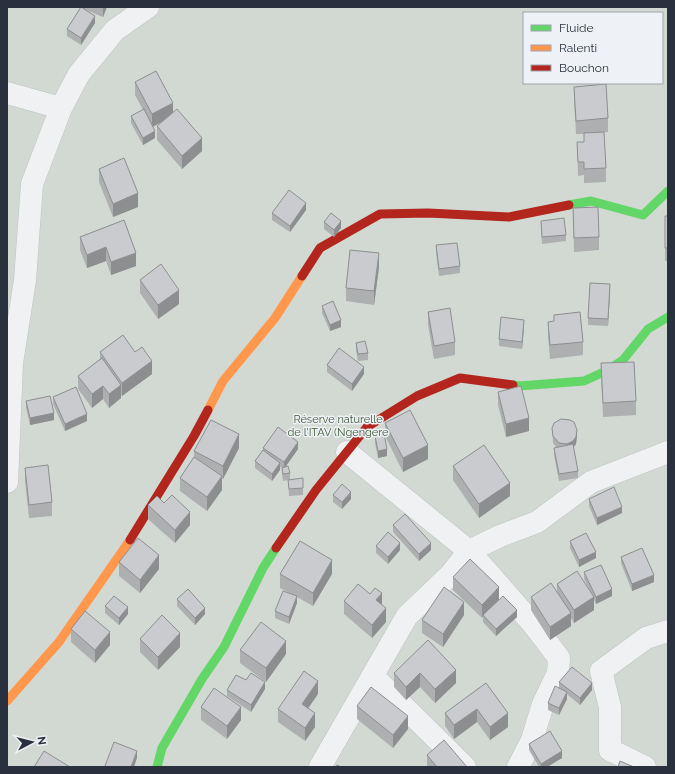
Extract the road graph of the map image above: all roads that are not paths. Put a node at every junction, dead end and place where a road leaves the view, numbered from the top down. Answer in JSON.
{"nodes":[{"id":1,"x":148,"y":7,"type":"edge"},
{"id":2,"x":7,"y":93,"type":"edge"},
{"id":3,"x":61,"y":108,"type":"junction"},
{"id":4,"x":668,"y":191,"type":"edge"},
{"id":5,"x":668,"y":317,"type":"edge"},
{"id":6,"x":10,"y":362,"type":"edge"},
{"id":7,"x":347,"y":452,"type":"junction"},
{"id":8,"x":668,"y":452,"type":"edge"},
{"id":9,"x":7,"y":482,"type":"edge"},
{"id":10,"x":469,"y":551,"type":"junction"},
{"id":11,"x":668,"y":631,"type":"edge"},
{"id":12,"x":373,"y":676,"type":"junction"},
{"id":13,"x":7,"y":701,"type":"edge"},
{"id":14,"x":157,"y":767,"type":"edge"},
{"id":15,"x":320,"y":767,"type":"edge"},
{"id":16,"x":465,"y":767,"type":"edge"},
{"id":17,"x":518,"y":767,"type":"edge"},
{"id":18,"x":645,"y":767,"type":"edge"}],
"edges":[{"from":1,"to":3,"type":"street"},
{"from":2,"to":3,"type":"street"},
{"from":3,"to":6,"type":"street"},
{"from":4,"to":13,"type":"street"},
{"from":5,"to":7,"type":"street"},
{"from":6,"to":9,"type":"street"},
{"from":7,"to":10,"type":"street"},
{"from":7,"to":14,"type":"street"},
{"from":8,"to":10,"type":"street"},
{"from":10,"to":12,"type":"street"},
{"from":10,"to":17,"type":"street"},
{"from":11,"to":18,"type":"street"},
{"from":12,"to":15,"type":"street"},
{"from":12,"to":16,"type":"street"}]}
